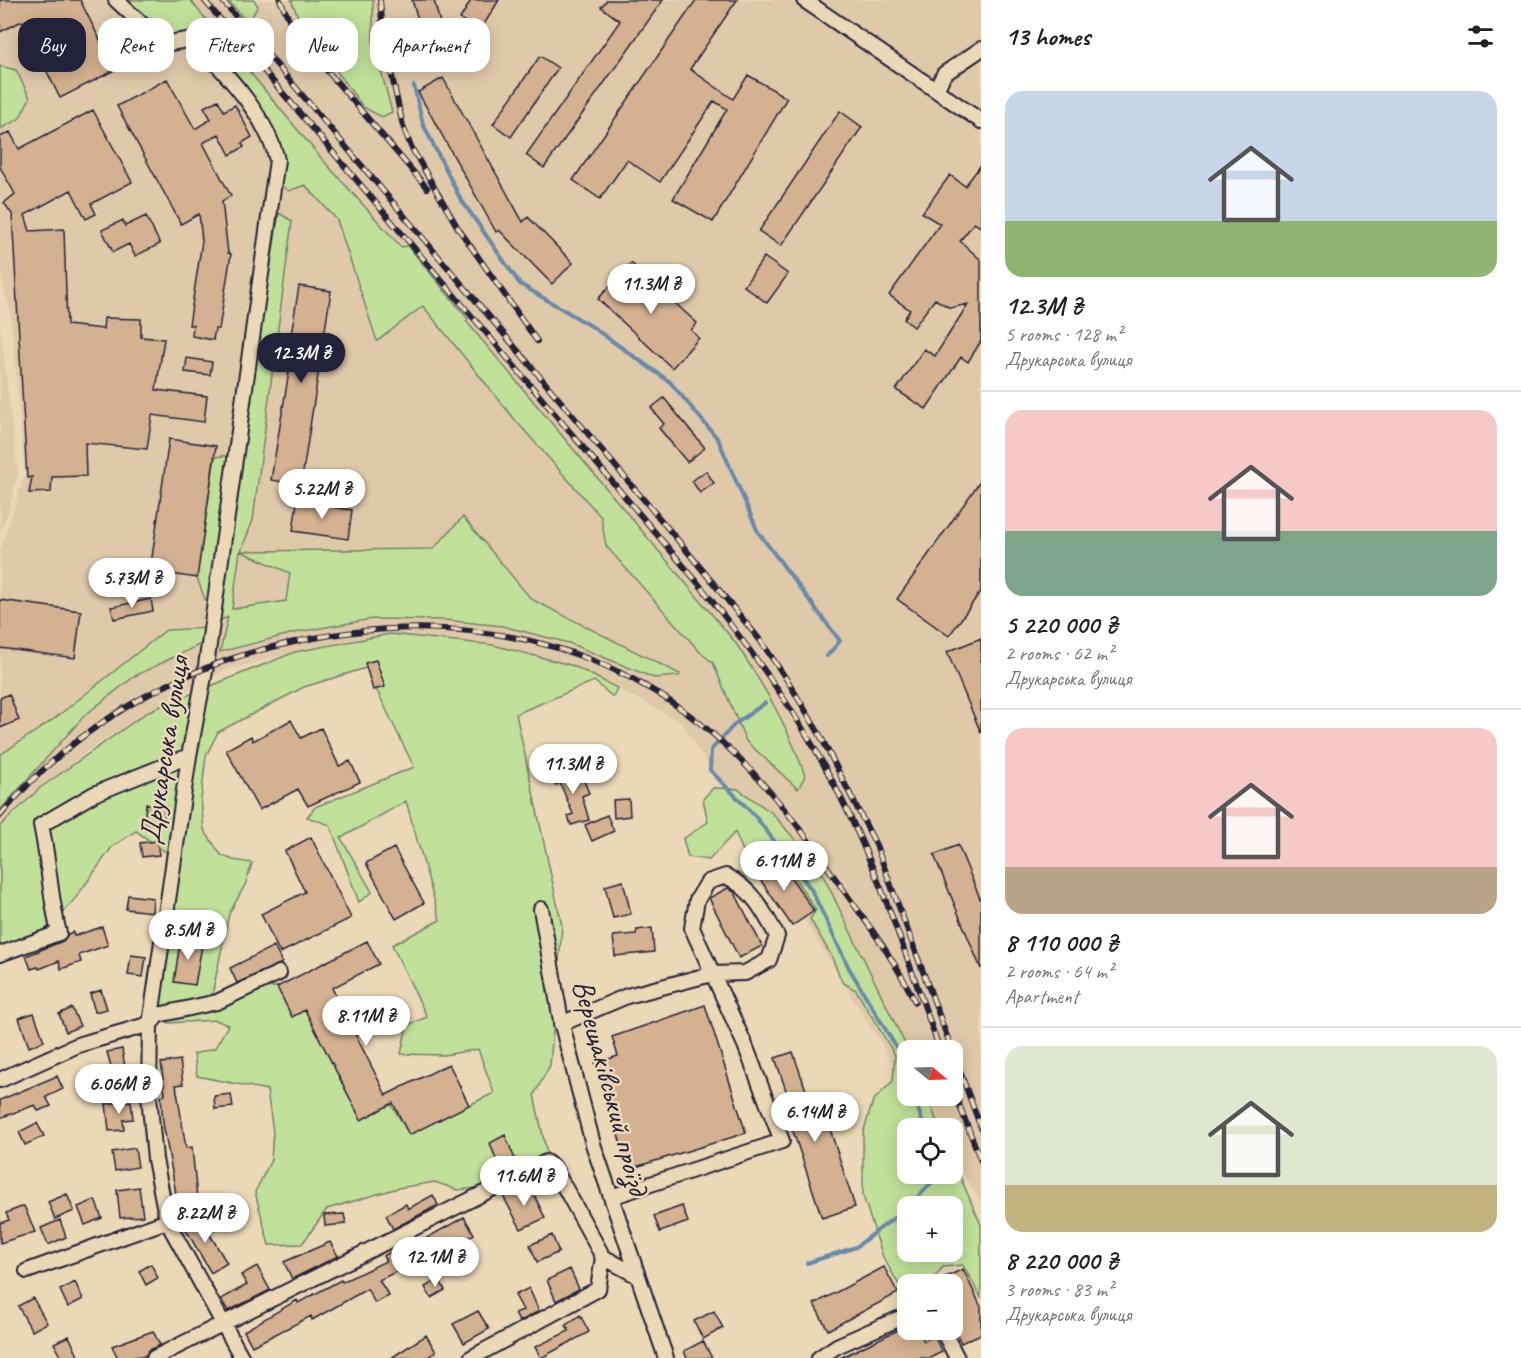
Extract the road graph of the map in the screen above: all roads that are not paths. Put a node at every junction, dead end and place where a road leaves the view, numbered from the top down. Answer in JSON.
{"nodes":[{"id":1,"x":116,"y":0,"type":"edge"},
{"id":2,"x":804,"y":0,"type":"edge"},
{"id":3,"x":981,"y":49,"type":"edge"},
{"id":4,"x":936,"y":90,"type":"junction"},
{"id":5,"x":981,"y":121,"type":"edge"},
{"id":6,"x":189,"y":756,"type":"junction"},
{"id":7,"x":542,"y":909,"type":"dead end"},
{"id":8,"x":0,"y":954,"type":"edge"},
{"id":9,"x":279,"y":973,"type":"dead end"},
{"id":10,"x":712,"y":974,"type":"junction"},
{"id":11,"x":150,"y":1024,"type":"junction"},
{"id":12,"x":561,"y":1024,"type":"junction"},
{"id":13,"x":0,"y":1080,"type":"edge"},
{"id":14,"x":611,"y":1197,"type":"junction"},
{"id":15,"x":167,"y":1221,"type":"junction"},
{"id":16,"x":603,"y":1257,"type":"junction"},
{"id":17,"x":27,"y":1271,"type":"dead end"},
{"id":18,"x":638,"y":1276,"type":"junction"},
{"id":19,"x":897,"y":1319,"type":"edge"},
{"id":20,"x":223,"y":1323,"type":"junction"},
{"id":21,"x":948,"y":1340,"type":"edge"},
{"id":22,"x":154,"y":1358,"type":"edge"},
{"id":23,"x":242,"y":1358,"type":"edge"},
{"id":24,"x":471,"y":1358,"type":"edge"},
{"id":25,"x":666,"y":1358,"type":"edge"},
{"id":26,"x":819,"y":1358,"type":"edge"},
{"id":27,"x":957,"y":1358,"type":"edge"}],
"edges":[{"from":1,"to":6,"type":"street","name":"Друкарська вулиця"},
{"from":2,"to":4,"type":"street"},
{"from":3,"to":4,"type":"street"},
{"from":4,"to":5,"type":"street"},
{"from":6,"to":8,"type":"street"},
{"from":6,"to":11,"type":"street","name":"Друкарська вулиця"},
{"from":7,"to":12,"type":"street","name":"Верещаківський проїзд"},
{"from":9,"to":11,"type":"street"},
{"from":10,"to":10,"type":"street"},
{"from":10,"to":12,"type":"street"},
{"from":10,"to":14,"type":"street"},
{"from":11,"to":13,"type":"street"},
{"from":11,"to":15,"type":"street","name":"Друкарська вулиця"},
{"from":12,"to":14,"type":"street","name":"Верещаківський проїзд"},
{"from":14,"to":18,"type":"street","name":"Верещаківський проїзд"},
{"from":15,"to":17,"type":"street"},
{"from":15,"to":20,"type":"street","name":"Друкарська вулиця"},
{"from":16,"to":18,"type":"street"},
{"from":16,"to":20,"type":"street","name":"Верещаківський проїзд"},
{"from":16,"to":24,"type":"street"},
{"from":18,"to":25,"type":"street","name":"Верещаківський проїзд"},
{"from":19,"to":26,"type":"street"},
{"from":20,"to":22,"type":"street"},
{"from":20,"to":23,"type":"street","name":"Друкарська вулиця"},
{"from":21,"to":27,"type":"street"}]}
